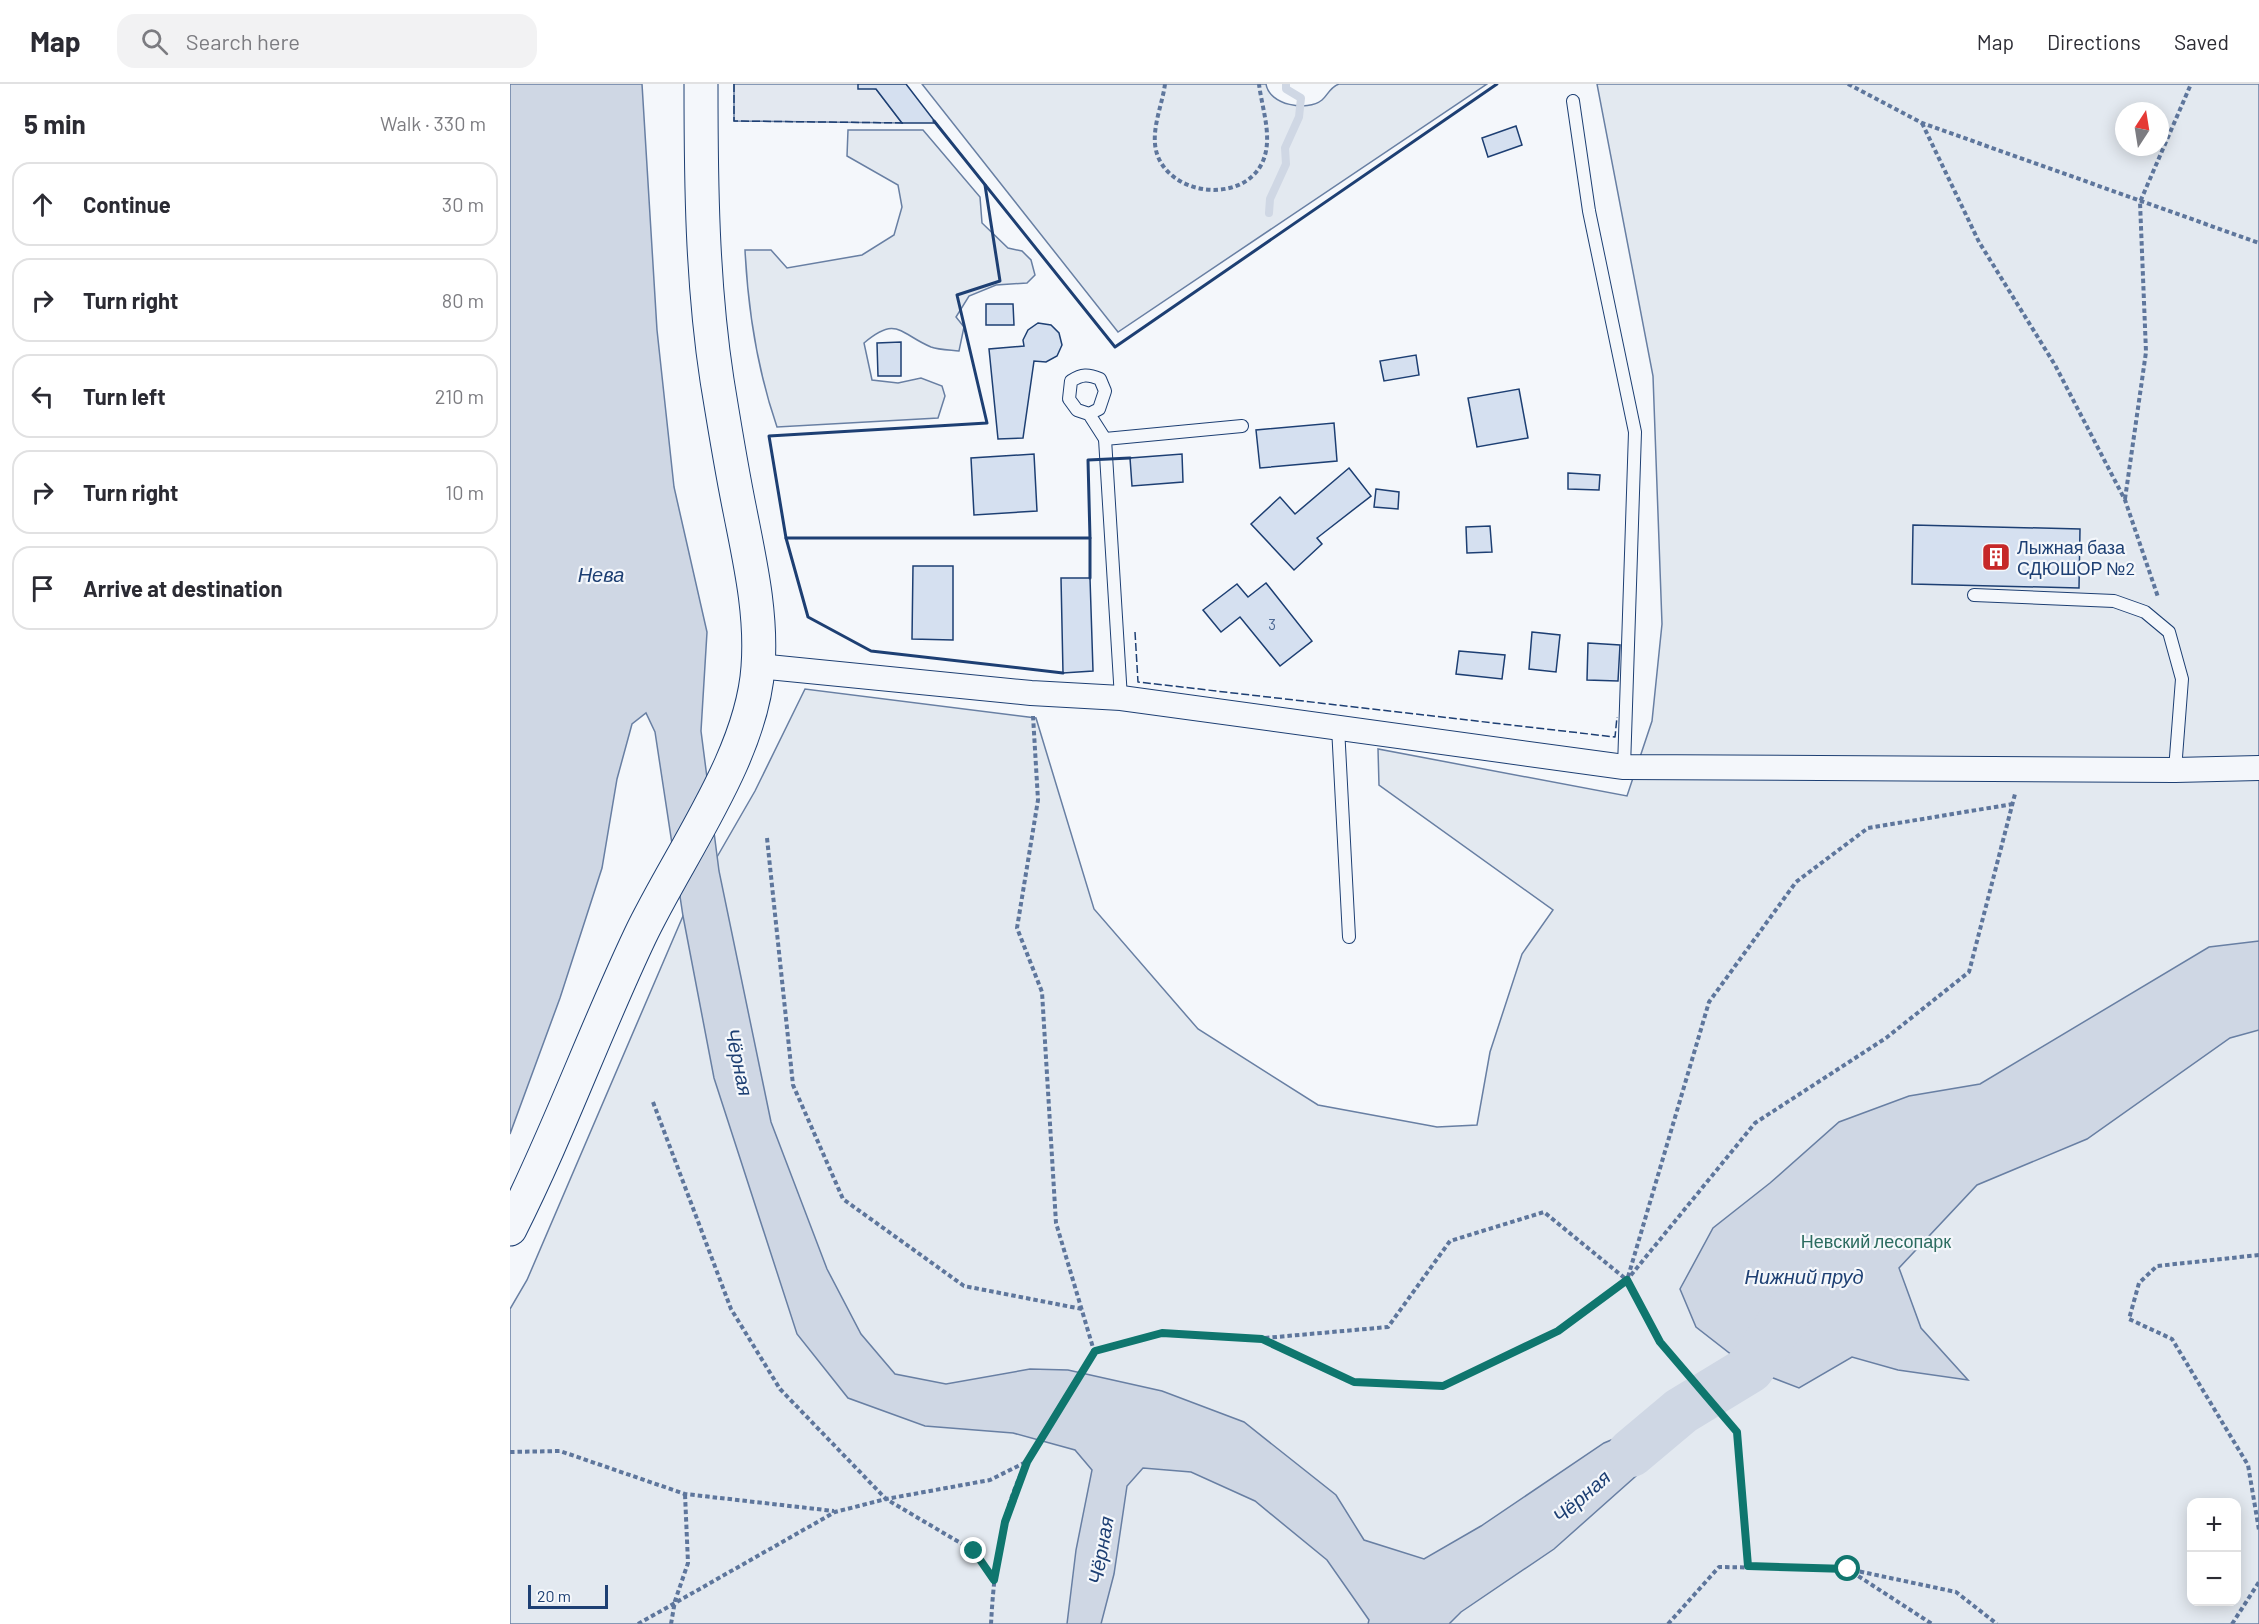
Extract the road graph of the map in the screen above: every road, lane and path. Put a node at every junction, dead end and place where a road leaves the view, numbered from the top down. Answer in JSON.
{"nodes":[{"id":1,"x":701,"y":84,"type":"edge"},
{"id":2,"x":1165,"y":84,"type":"edge"},
{"id":3,"x":1259,"y":84,"type":"edge"},
{"id":4,"x":1848,"y":84,"type":"edge"},
{"id":5,"x":2191,"y":84,"type":"edge"},
{"id":6,"x":1573,"y":101,"type":"dead end"},
{"id":7,"x":1922,"y":123,"type":"junction"},
{"id":8,"x":2140,"y":202,"type":"junction"},
{"id":9,"x":2259,"y":243,"type":"edge"},
{"id":10,"x":1089,"y":414,"type":"dead end"},
{"id":11,"x":1242,"y":426,"type":"dead end"},
{"id":12,"x":1104,"y":439,"type":"junction"},
{"id":13,"x":2125,"y":500,"type":"junction"},
{"id":14,"x":1974,"y":595,"type":"dead end"},
{"id":15,"x":2169,"y":632,"type":"junction"},
{"id":16,"x":758,"y":666,"type":"junction"},
{"id":17,"x":1031,"y":693,"type":"junction"},
{"id":18,"x":1121,"y":698,"type":"junction"},
{"id":19,"x":1338,"y":728,"type":"junction"},
{"id":20,"x":1624,"y":766,"type":"junction"},
{"id":21,"x":2021,"y":767,"type":"junction"},
{"id":22,"x":2259,"y":768,"type":"edge"},
{"id":23,"x":2175,"y":770,"type":"junction"},
{"id":24,"x":2013,"y":804,"type":"junction"},
{"id":25,"x":767,"y":838,"type":"dead end"},
{"id":26,"x":1349,"y":937,"type":"dead end"},
{"id":27,"x":653,"y":1102,"type":"dead end"},
{"id":28,"x":510,"y":1229,"type":"edge"},
{"id":29,"x":2259,"y":1255,"type":"edge"},
{"id":30,"x":1627,"y":1280,"type":"junction"},
{"id":31,"x":1082,"y":1309,"type":"junction"},
{"id":32,"x":1262,"y":1339,"type":"junction"},
{"id":33,"x":1095,"y":1351,"type":"junction"},
{"id":34,"x":510,"y":1452,"type":"edge"},
{"id":35,"x":1027,"y":1462,"type":"junction"},
{"id":36,"x":685,"y":1494,"type":"junction"},
{"id":37,"x":886,"y":1499,"type":"junction"},
{"id":38,"x":835,"y":1512,"type":"junction"},
{"id":39,"x":2259,"y":1530,"type":"edge"},
{"id":40,"x":1748,"y":1566,"type":"junction"},
{"id":41,"x":1848,"y":1569,"type":"junction"},
{"id":42,"x":994,"y":1580,"type":"junction"},
{"id":43,"x":2259,"y":1582,"type":"edge"},
{"id":44,"x":675,"y":1601,"type":"junction"},
{"id":45,"x":638,"y":1624,"type":"edge"},
{"id":46,"x":671,"y":1624,"type":"edge"},
{"id":47,"x":992,"y":1624,"type":"edge"},
{"id":48,"x":1668,"y":1624,"type":"edge"},
{"id":49,"x":1932,"y":1624,"type":"edge"},
{"id":50,"x":1997,"y":1624,"type":"edge"},
{"id":51,"x":2232,"y":1624,"type":"edge"}],
"edges":[{"from":1,"to":16,"type":"main road"},
{"from":2,"to":3,"type":"path"},
{"from":4,"to":7,"type":"path"},
{"from":5,"to":8,"type":"path"},
{"from":6,"to":20,"type":"lane"},
{"from":7,"to":8,"type":"path"},
{"from":7,"to":13,"type":"path"},
{"from":8,"to":9,"type":"path"},
{"from":8,"to":13,"type":"path"},
{"from":10,"to":12,"type":"lane"},
{"from":11,"to":12,"type":"lane"},
{"from":12,"to":18,"type":"lane"},
{"from":13,"to":15,"type":"path"},
{"from":14,"to":15,"type":"lane"},
{"from":15,"to":23,"type":"lane"},
{"from":16,"to":17,"type":"street"},
{"from":16,"to":28,"type":"main road"},
{"from":17,"to":18,"type":"street"},
{"from":17,"to":31,"type":"path"},
{"from":18,"to":19,"type":"street"},
{"from":19,"to":20,"type":"street"},
{"from":19,"to":26,"type":"lane"},
{"from":20,"to":21,"type":"street"},
{"from":21,"to":23,"type":"street"},
{"from":21,"to":24,"type":"path"},
{"from":22,"to":23,"type":"street"},
{"from":24,"to":30,"type":"path"},
{"from":24,"to":30,"type":"path"},
{"from":25,"to":31,"type":"path"},
{"from":27,"to":37,"type":"path"},
{"from":29,"to":39,"type":"path"},
{"from":30,"to":32,"type":"path"},
{"from":30,"to":32,"type":"path"},
{"from":30,"to":40,"type":"path"},
{"from":31,"to":33,"type":"path"},
{"from":32,"to":33,"type":"path"},
{"from":33,"to":35,"type":"path"},
{"from":34,"to":36,"type":"path"},
{"from":35,"to":37,"type":"path"},
{"from":35,"to":42,"type":"path"},
{"from":36,"to":38,"type":"path"},
{"from":36,"to":44,"type":"path"},
{"from":37,"to":38,"type":"path"},
{"from":37,"to":42,"type":"path"},
{"from":38,"to":44,"type":"path"},
{"from":40,"to":41,"type":"path"},
{"from":40,"to":48,"type":"path"},
{"from":41,"to":49,"type":"path"},
{"from":41,"to":50,"type":"path"},
{"from":42,"to":47,"type":"path"},
{"from":43,"to":51,"type":"path"},
{"from":44,"to":45,"type":"path"},
{"from":44,"to":46,"type":"path"}]}
